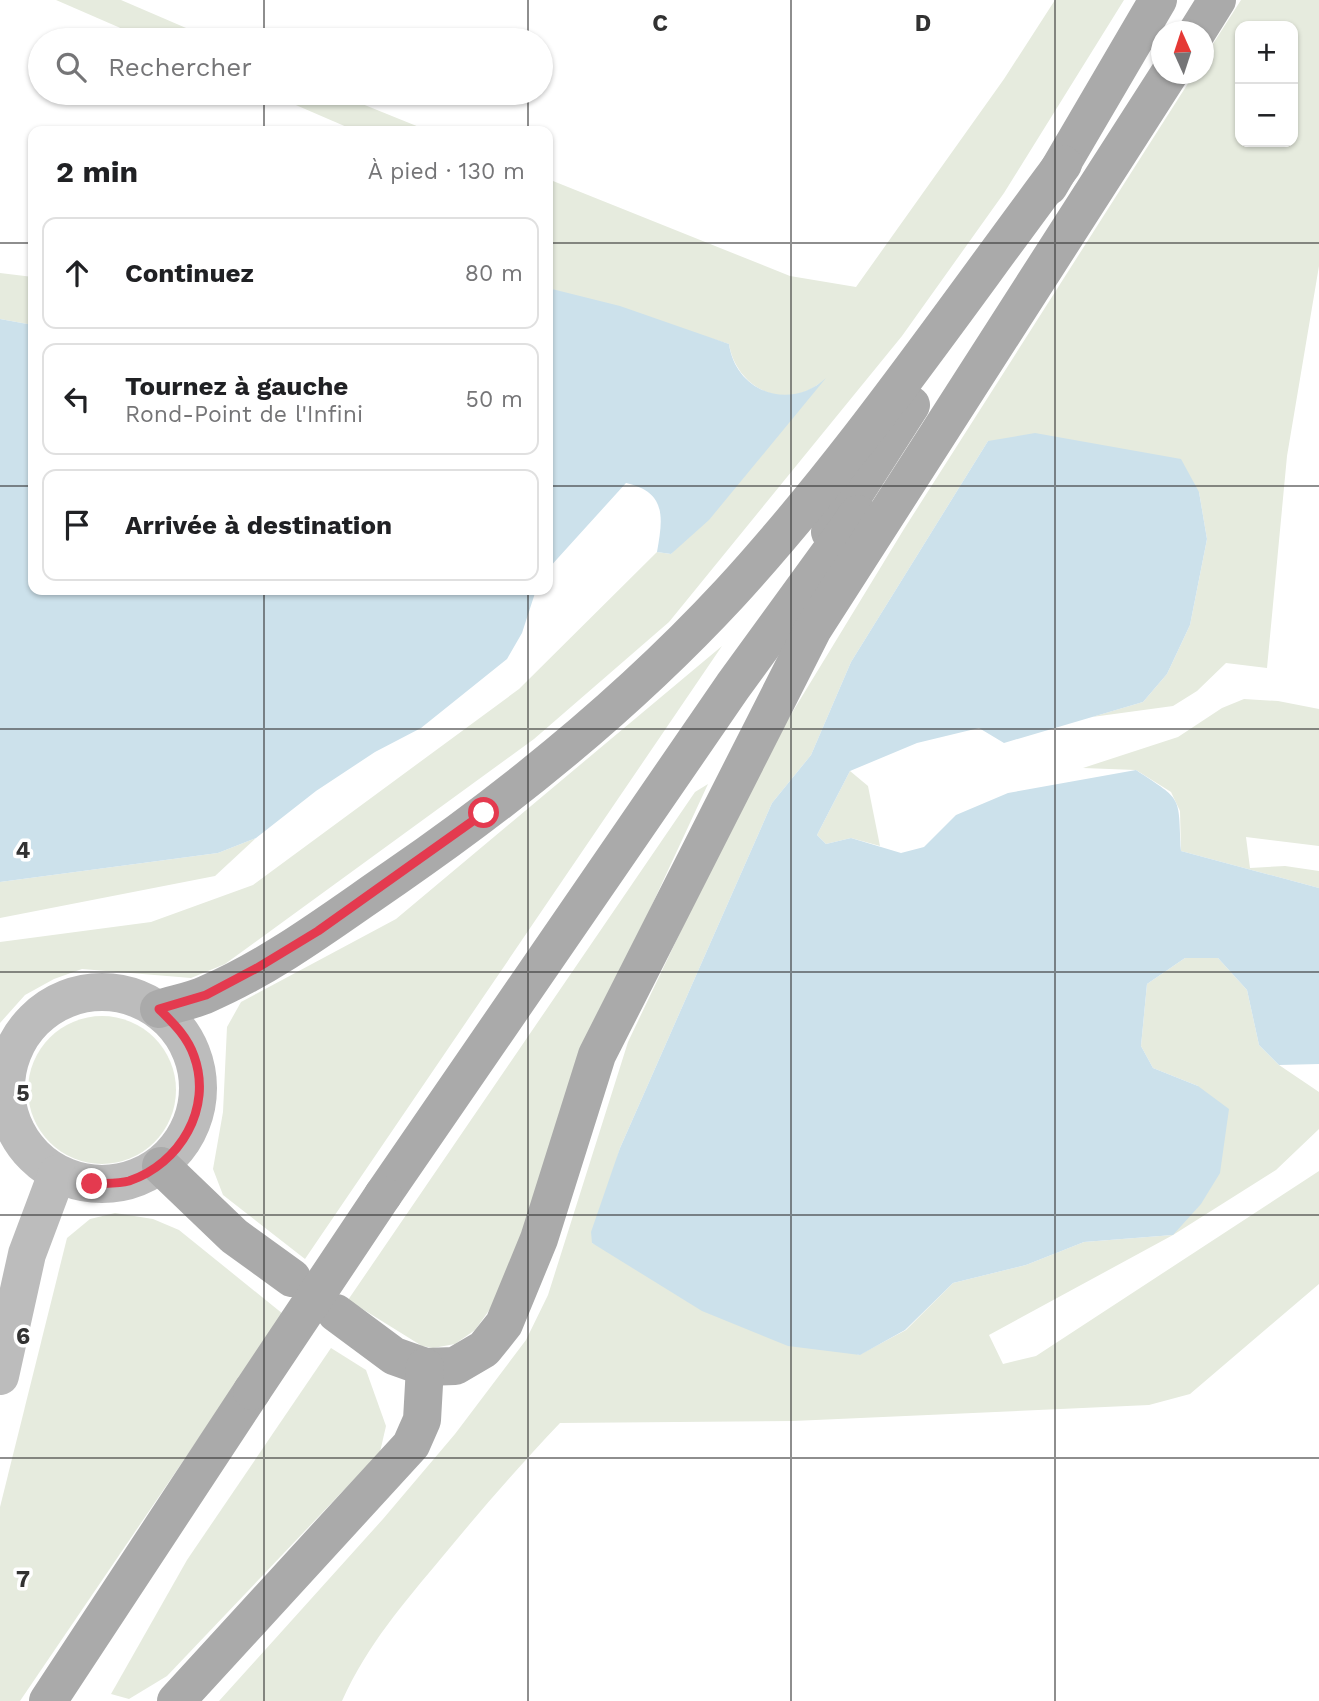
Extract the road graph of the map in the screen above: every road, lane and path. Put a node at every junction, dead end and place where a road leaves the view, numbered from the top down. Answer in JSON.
{"nodes":[{"id":1,"x":1158,"y":0,"type":"edge"},
{"id":2,"x":1217,"y":0,"type":"edge"},
{"id":3,"x":1204,"y":21,"type":"edge"},
{"id":4,"x":1163,"y":84,"type":"edge"},
{"id":5,"x":1063,"y":164,"type":"junction"},
{"id":6,"x":1093,"y":192,"type":"junction"},
{"id":7,"x":733,"y":686,"type":"junction"},
{"id":8,"x":159,"y":1009,"type":"junction"},
{"id":9,"x":3,"y":1073,"type":"edge"},
{"id":10,"x":161,"y":1166,"type":"junction"},
{"id":11,"x":57,"y":1174,"type":"junction"},
{"id":12,"x":292,"y":1278,"type":"dead end"},
{"id":13,"x":336,"y":1313,"type":"dead end"},
{"id":14,"x":425,"y":1367,"type":"junction"},
{"id":15,"x":0,"y":1377,"type":"edge"},
{"id":16,"x":48,"y":1701,"type":"edge"},
{"id":17,"x":176,"y":1701,"type":"edge"}],
"edges":[{"from":1,"to":5,"type":"main road"},
{"from":2,"to":3,"type":"main road"},
{"from":4,"to":6,"type":"main road"},
{"from":5,"to":7,"type":"main road"},
{"from":5,"to":8,"type":"main road"},
{"from":6,"to":7,"type":"main road"},
{"from":6,"to":14,"type":"main road"},
{"from":7,"to":16,"type":"main road","bridge":true},
{"from":8,"to":9,"type":"main road"},
{"from":8,"to":10,"type":"main road"},
{"from":9,"to":11,"type":"main road"},
{"from":10,"to":11,"type":"main road"},
{"from":10,"to":12,"type":"main road"},
{"from":11,"to":15,"type":"main road"},
{"from":13,"to":14,"type":"main road"},
{"from":14,"to":17,"type":"main road"}]}
